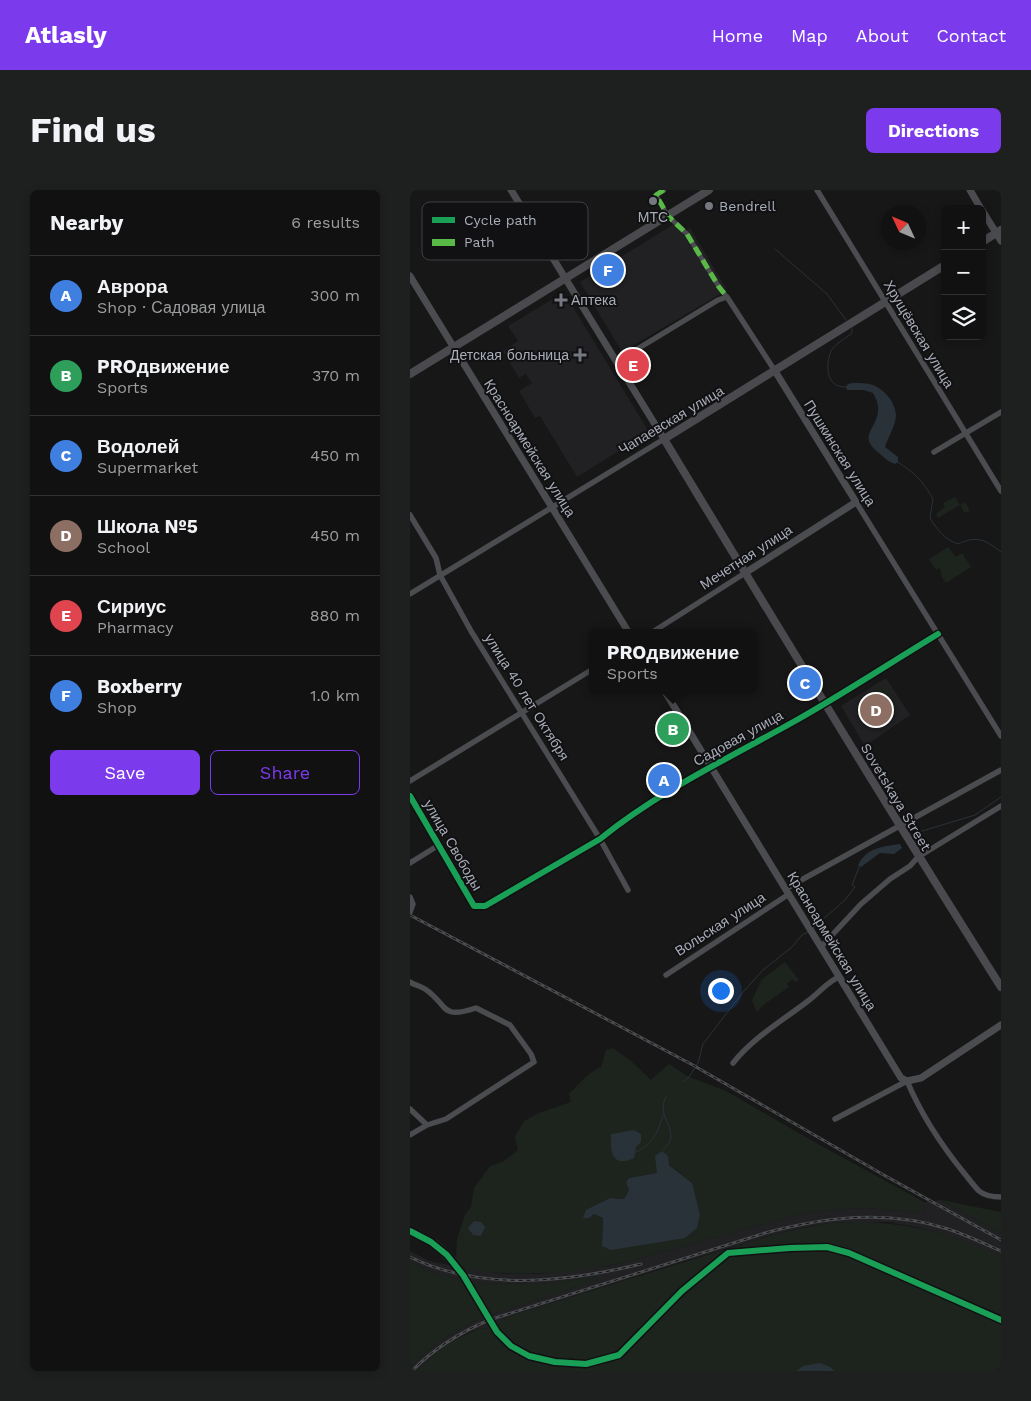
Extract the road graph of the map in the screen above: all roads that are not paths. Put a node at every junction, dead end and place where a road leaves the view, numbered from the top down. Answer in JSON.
{"nodes":[{"id":1,"x":511,"y":190,"type":"edge"},
{"id":2,"x":664,"y":190,"type":"edge"},
{"id":3,"x":709,"y":190,"type":"edge"},
{"id":4,"x":817,"y":190,"type":"edge"},
{"id":5,"x":970,"y":190,"type":"edge"},
{"id":6,"x":518,"y":202,"type":"edge"},
{"id":7,"x":979,"y":205,"type":"edge"},
{"id":8,"x":986,"y":215,"type":"edge"},
{"id":9,"x":668,"y":216,"type":"junction"},
{"id":10,"x":999,"y":232,"type":"edge"},
{"id":11,"x":986,"y":240,"type":"edge"},
{"id":12,"x":1001,"y":241,"type":"edge"},
{"id":13,"x":554,"y":260,"type":"edge"},
{"id":14,"x":941,"y":267,"type":"edge"},
{"id":15,"x":410,"y":276,"type":"edge"},
{"id":16,"x":565,"y":278,"type":"junction"},
{"id":17,"x":727,"y":297,"type":"junction"},
{"id":18,"x":885,"y":302,"type":"junction"},
{"id":19,"x":453,"y":347,"type":"junction"},
{"id":20,"x":616,"y":362,"type":"junction"},
{"id":21,"x":775,"y":371,"type":"junction"},
{"id":22,"x":410,"y":374,"type":"edge"},
{"id":23,"x":1001,"y":412,"type":"edge"},
{"id":24,"x":966,"y":434,"type":"junction"},
{"id":25,"x":664,"y":439,"type":"junction"},
{"id":26,"x":934,"y":452,"type":"dead end"},
{"id":27,"x":1001,"y":491,"type":"edge"},
{"id":28,"x":856,"y":502,"type":"junction"},
{"id":29,"x":552,"y":507,"type":"junction"},
{"id":30,"x":410,"y":516,"type":"edge"},
{"id":31,"x":745,"y":573,"type":"junction"},
{"id":32,"x":440,"y":575,"type":"junction"},
{"id":33,"x":410,"y":594,"type":"edge"},
{"id":34,"x":627,"y":629,"type":"edge"},
{"id":35,"x":657,"y":629,"type":"edge"},
{"id":36,"x":938,"y":634,"type":"junction"},
{"id":37,"x":589,"y":672,"type":"edge"},
{"id":38,"x":666,"y":694,"type":"edge"},
{"id":39,"x":826,"y":703,"type":"junction"},
{"id":40,"x":522,"y":714,"type":"junction"},
{"id":41,"x":1001,"y":736,"type":"edge"},
{"id":42,"x":711,"y":768,"type":"junction"},
{"id":43,"x":1001,"y":770,"type":"edge"},
{"id":44,"x":410,"y":781,"type":"edge"},
{"id":45,"x":410,"y":796,"type":"edge"},
{"id":46,"x":1001,"y":806,"type":"edge"},
{"id":47,"x":900,"y":826,"type":"junction"},
{"id":48,"x":600,"y":839,"type":"junction"},
{"id":49,"x":439,"y":845,"type":"junction"},
{"id":50,"x":918,"y":857,"type":"junction"},
{"id":51,"x":410,"y":863,"type":"edge"},
{"id":52,"x":628,"y":890,"type":"dead end"},
{"id":53,"x":787,"y":892,"type":"junction"},
{"id":54,"x":410,"y":897,"type":"edge"},
{"id":55,"x":474,"y":906,"type":"joint"},
{"id":56,"x":410,"y":912,"type":"edge"},
{"id":57,"x":820,"y":945,"type":"junction"},
{"id":58,"x":666,"y":975,"type":"dead end"},
{"id":59,"x":839,"y":977,"type":"junction"},
{"id":60,"x":410,"y":982,"type":"edge"},
{"id":61,"x":1001,"y":987,"type":"edge"},
{"id":62,"x":1001,"y":1025,"type":"edge"},
{"id":63,"x":733,"y":1063,"type":"dead end"},
{"id":64,"x":907,"y":1081,"type":"junction"},
{"id":65,"x":410,"y":1109,"type":"edge"},
{"id":66,"x":834,"y":1119,"type":"dead end"},
{"id":67,"x":428,"y":1125,"type":"junction"},
{"id":68,"x":410,"y":1134,"type":"edge"},
{"id":69,"x":1001,"y":1198,"type":"edge"},
{"id":70,"x":410,"y":1231,"type":"edge"},
{"id":71,"x":1001,"y":1320,"type":"edge"}],
"edges":[{"from":1,"to":6,"type":"street"},
{"from":2,"to":9,"type":"street","name":"Пушкинская улица"},
{"from":3,"to":9,"type":"main road"},
{"from":4,"to":18,"type":"street","name":"Хрущёвская улица"},
{"from":5,"to":7,"type":"street"},
{"from":8,"to":10,"type":"street"},
{"from":9,"to":16,"type":"main road"},
{"from":9,"to":17,"type":"street","name":"Пушкинская улица"},
{"from":10,"to":11,"type":"main road"},
{"from":10,"to":12,"type":"street"},
{"from":13,"to":16,"type":"street"},
{"from":14,"to":18,"type":"main road","name":"Чапаевская улица"},
{"from":15,"to":19,"type":"street","name":"Красноармейская улица"},
{"from":16,"to":19,"type":"main road"},
{"from":16,"to":20,"type":"street"},
{"from":17,"to":20,"type":"street"},
{"from":17,"to":21,"type":"street","name":"Пушкинская улица"},
{"from":18,"to":21,"type":"main road","name":"Чапаевская улица"},
{"from":18,"to":24,"type":"street","name":"Хрущёвская улица"},
{"from":19,"to":22,"type":"main road"},
{"from":19,"to":29,"type":"street","name":"Красноармейская улица"},
{"from":20,"to":25,"type":"street"},
{"from":21,"to":25,"type":"main road","name":"Чапаевская улица"},
{"from":21,"to":28,"type":"street","name":"Пушкинская улица"},
{"from":23,"to":24,"type":"street"},
{"from":24,"to":26,"type":"street"},
{"from":24,"to":27,"type":"street","name":"Хрущёвская улица"},
{"from":25,"to":29,"type":"street","name":"Чапаевская улица"},
{"from":25,"to":31,"type":"main road","name":"Sovetskaya Street"},
{"from":28,"to":31,"type":"street","name":"Мечетная улица"},
{"from":28,"to":36,"type":"street","name":"Пушкинская улица"},
{"from":29,"to":32,"type":"street","name":"Чапаевская улица"},
{"from":29,"to":34,"type":"street","name":"Красноармейская улица"},
{"from":30,"to":32,"type":"street","name":"улица 40 лет Октября"},
{"from":31,"to":35,"type":"street","name":"Мечетная улица"},
{"from":31,"to":39,"type":"main road","name":"Sovetskaya Street"},
{"from":32,"to":33,"type":"street","name":"Чапаевская улица"},
{"from":32,"to":40,"type":"street","name":"улица 40 лет Октября"},
{"from":36,"to":39,"type":"street","name":"Садовая улица"},
{"from":36,"to":41,"type":"street","name":"Пушкинская улица"},
{"from":37,"to":40,"type":"street"},
{"from":38,"to":42,"type":"street","name":"Красноармейская улица"},
{"from":39,"to":42,"type":"street","name":"Садовая улица"},
{"from":39,"to":47,"type":"main road","name":"Sovetskaya Street"},
{"from":40,"to":44,"type":"street"},
{"from":40,"to":48,"type":"street","name":"улица 40 лет Октября"},
{"from":42,"to":48,"type":"street","name":"Садовая улица"},
{"from":42,"to":53,"type":"street","name":"Красноармейская улица"},
{"from":43,"to":47,"type":"street","name":"Вольская улица"},
{"from":45,"to":49,"type":"street","name":"улица Свободы"},
{"from":46,"to":50,"type":"street"},
{"from":47,"to":50,"type":"main road","name":"Sovetskaya Street"},
{"from":47,"to":53,"type":"street","name":"Вольская улица"},
{"from":48,"to":52,"type":"street","name":"улица 40 лет Октября"},
{"from":48,"to":55,"type":"street","name":"Садовая улица"},
{"from":49,"to":51,"type":"street"},
{"from":49,"to":55,"type":"street","name":"улица Свободы"},
{"from":50,"to":57,"type":"street"},
{"from":50,"to":61,"type":"main road","name":"Sovetskaya Street"},
{"from":53,"to":57,"type":"street","name":"Красноармейская улица"},
{"from":53,"to":58,"type":"street","name":"Вольская улица"},
{"from":54,"to":56,"type":"street"},
{"from":57,"to":59,"type":"street","name":"Красноармейская улица"},
{"from":59,"to":63,"type":"street"},
{"from":59,"to":64,"type":"street","name":"Красноармейская улица"},
{"from":60,"to":67,"type":"street"},
{"from":62,"to":64,"type":"street"},
{"from":64,"to":66,"type":"street"},
{"from":64,"to":69,"type":"street","name":"Красноармейская улица"},
{"from":65,"to":67,"type":"street"},
{"from":67,"to":68,"type":"street"},
{"from":70,"to":71,"type":"street"}]}
